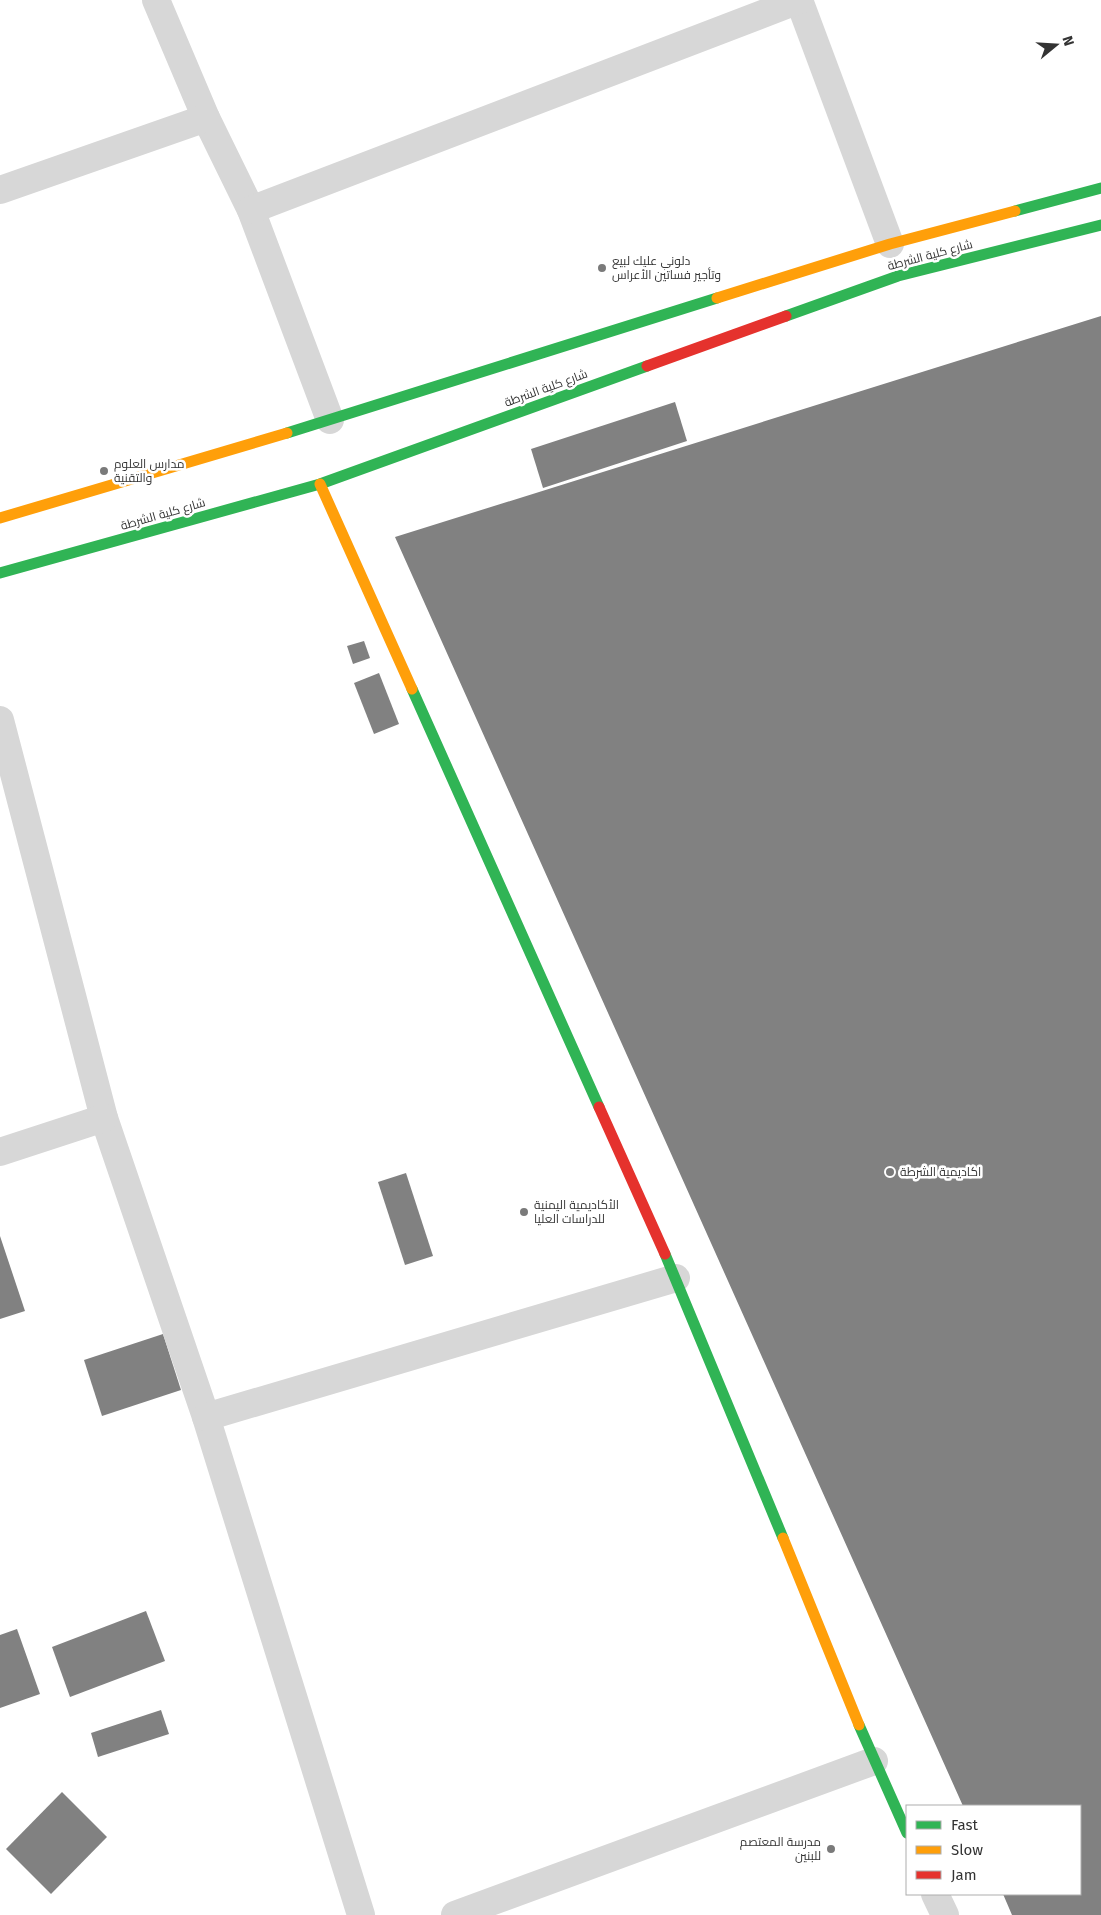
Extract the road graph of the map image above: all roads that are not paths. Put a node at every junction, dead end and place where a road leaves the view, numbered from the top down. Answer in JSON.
{"nodes":[{"id":1,"x":156,"y":0,"type":"edge"},
{"id":2,"x":799,"y":0,"type":"edge"},
{"id":3,"x":206,"y":118,"type":"junction"},
{"id":4,"x":1101,"y":188,"type":"edge"},
{"id":5,"x":0,"y":190,"type":"edge"},
{"id":6,"x":251,"y":210,"type":"junction"},
{"id":7,"x":1101,"y":225,"type":"edge"},
{"id":8,"x":890,"y":244,"type":"junction"},
{"id":9,"x":330,"y":420,"type":"junction"},
{"id":10,"x":320,"y":484,"type":"junction"},
{"id":11,"x":0,"y":518,"type":"edge"},
{"id":12,"x":0,"y":573,"type":"edge"},
{"id":13,"x":0,"y":720,"type":"edge"},
{"id":14,"x":104,"y":1118,"type":"junction"},
{"id":15,"x":0,"y":1152,"type":"edge"},
{"id":16,"x":676,"y":1278,"type":"junction"},
{"id":17,"x":206,"y":1417,"type":"junction"},
{"id":18,"x":874,"y":1761,"type":"junction"},
{"id":19,"x":906,"y":1831,"type":"edge"},
{"id":20,"x":936,"y":1895,"type":"edge"},
{"id":21,"x":360,"y":1915,"type":"edge"},
{"id":22,"x":455,"y":1915,"type":"edge"},
{"id":23,"x":945,"y":1915,"type":"edge"}],
"edges":[{"from":1,"to":3,"type":"street"},
{"from":2,"to":6,"type":"street"},
{"from":2,"to":8,"type":"street"},
{"from":3,"to":5,"type":"street"},
{"from":3,"to":6,"type":"street"},
{"from":4,"to":8,"type":"main road","name":"شارع كلية الشرطة"},
{"from":6,"to":9,"type":"street"},
{"from":7,"to":10,"type":"main road","name":"شارع كلية الشرطة"},
{"from":8,"to":9,"type":"main road","name":"شارع كلية الشرطة"},
{"from":9,"to":11,"type":"main road","name":"شارع كلية الشرطة"},
{"from":10,"to":12,"type":"main road","name":"شارع كلية الشرطة"},
{"from":10,"to":16,"type":"main road"},
{"from":13,"to":14,"type":"street"},
{"from":14,"to":15,"type":"street"},
{"from":14,"to":17,"type":"street"},
{"from":16,"to":17,"type":"street"},
{"from":16,"to":18,"type":"main road"},
{"from":17,"to":21,"type":"street"},
{"from":18,"to":19,"type":"main road"},
{"from":18,"to":22,"type":"street"},
{"from":20,"to":23,"type":"street"}]}
